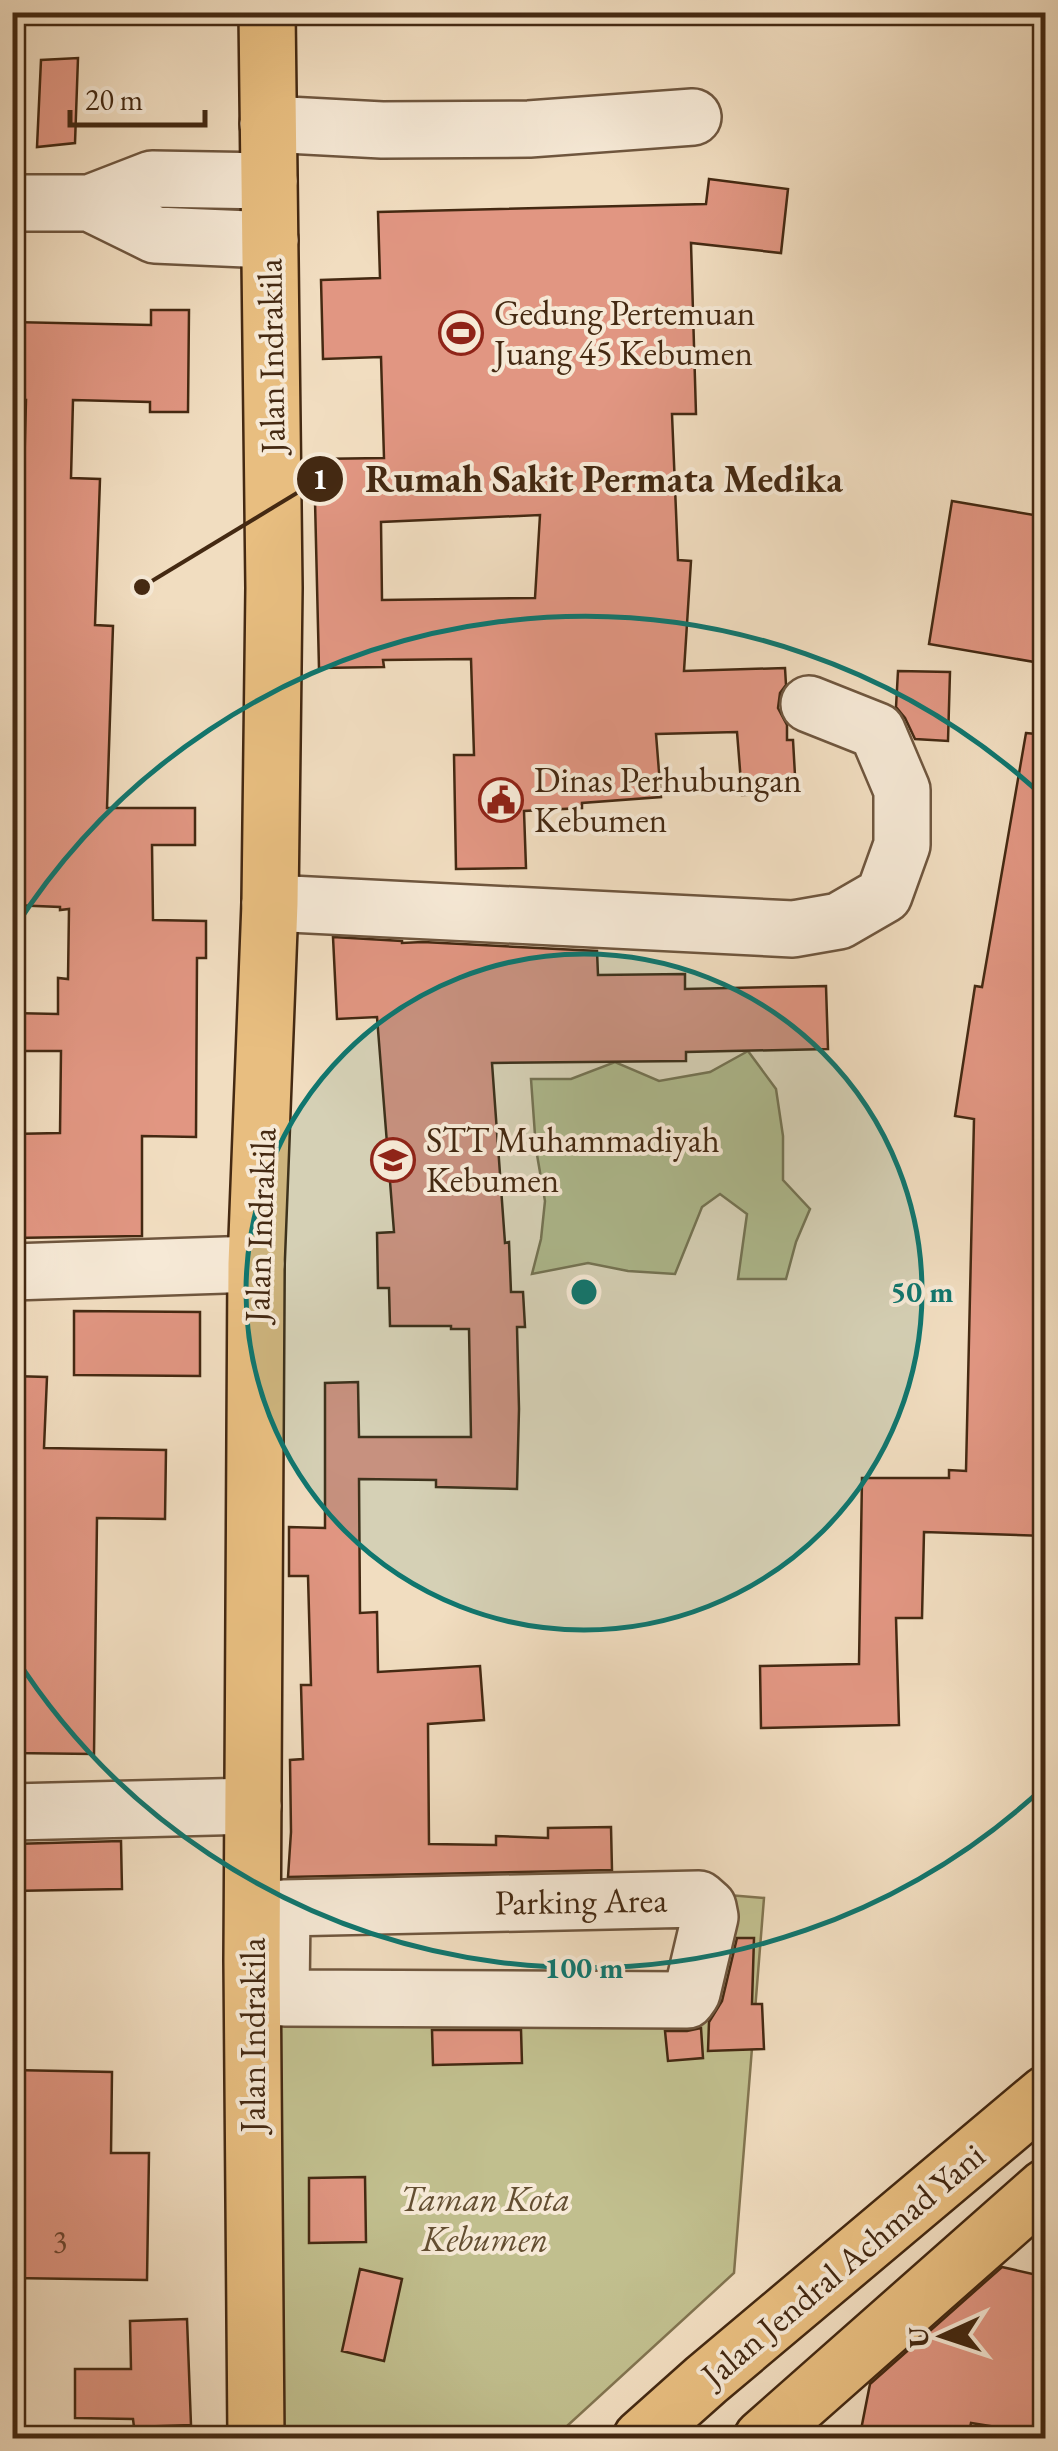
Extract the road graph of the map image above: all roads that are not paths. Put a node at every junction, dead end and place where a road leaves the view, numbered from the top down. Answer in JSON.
{"nodes":[{"id":1,"x":267,"y":12,"type":"edge"},
{"id":2,"x":692,"y":118,"type":"dead end"},
{"id":3,"x":268,"y":124,"type":"junction"},
{"id":4,"x":269,"y":181,"type":"junction"},
{"id":5,"x":12,"y":203,"type":"edge"},
{"id":6,"x":90,"y":203,"type":"junction"},
{"id":7,"x":270,"y":240,"type":"junction"},
{"id":8,"x":810,"y":704,"type":"dead end"},
{"id":9,"x":270,"y":903,"type":"junction"},
{"id":10,"x":256,"y":1264,"type":"junction"},
{"id":11,"x":12,"y":1272,"type":"edge"},
{"id":12,"x":253,"y":1806,"type":"junction"},
{"id":13,"x":12,"y":1812,"type":"edge"},
{"id":14,"x":267,"y":1950,"type":"junction"},
{"id":15,"x":1046,"y":2094,"type":"edge"},
{"id":16,"x":1046,"y":2187,"type":"edge"},
{"id":17,"x":256,"y":2438,"type":"edge"},
{"id":18,"x":641,"y":2438,"type":"edge"},
{"id":19,"x":762,"y":2438,"type":"edge"}],
"edges":[{"from":1,"to":3,"type":"main road","name":"Jalan Indrakila"},
{"from":2,"to":3,"type":"street"},
{"from":3,"to":4,"type":"main road","name":"Jalan Indrakila"},
{"from":4,"to":6,"type":"street"},
{"from":4,"to":7,"type":"main road","name":"Jalan Indrakila"},
{"from":5,"to":6,"type":"street"},
{"from":6,"to":7,"type":"street"},
{"from":7,"to":9,"type":"main road","name":"Jalan Indrakila"},
{"from":8,"to":9,"type":"street"},
{"from":9,"to":10,"type":"main road","name":"Jalan Indrakila"},
{"from":10,"to":11,"type":"street"},
{"from":10,"to":12,"type":"main road","name":"Jalan Indrakila"},
{"from":12,"to":13,"type":"street"},
{"from":12,"to":14,"type":"main road","name":"Jalan Indrakila"},
{"from":14,"to":14,"type":"street","name":"Parking Area"},
{"from":14,"to":17,"type":"main road","name":"Jalan Indrakila"},
{"from":15,"to":18,"type":"main road","name":"Jalan Jendral Achmad Yani"},
{"from":16,"to":19,"type":"main road"}]}
